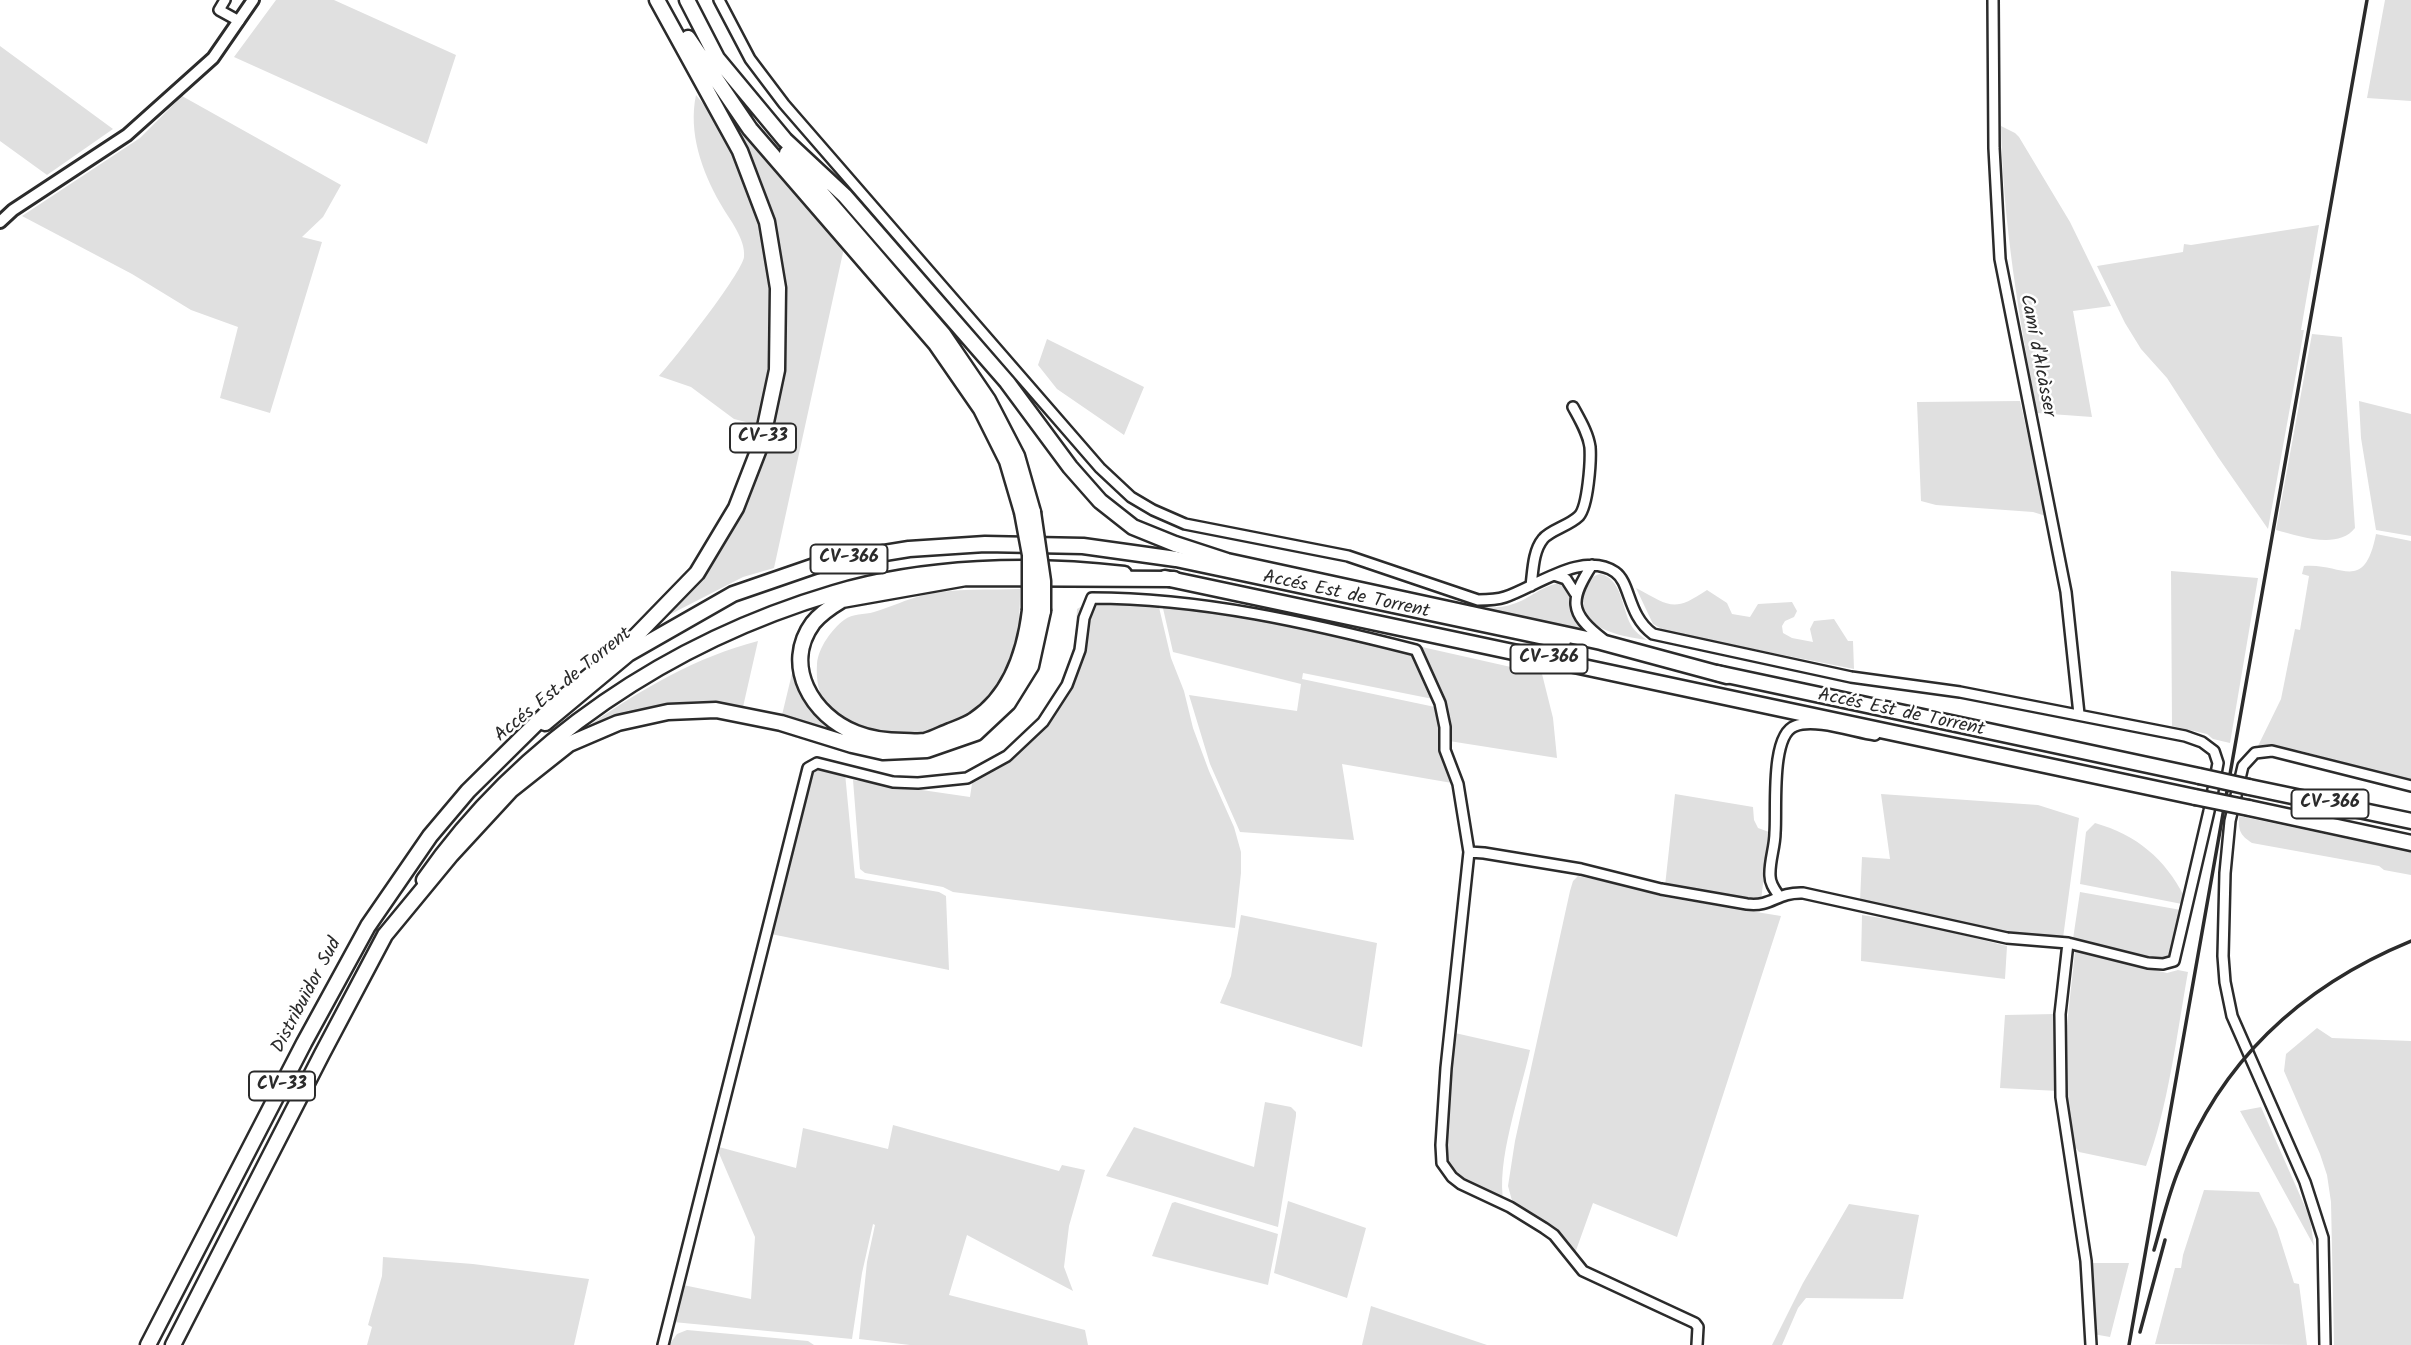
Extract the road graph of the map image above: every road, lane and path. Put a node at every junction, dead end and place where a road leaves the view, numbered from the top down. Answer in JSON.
{"nodes":[{"id":1,"x":225,"y":0,"type":"edge"},
{"id":2,"x":253,"y":0,"type":"edge"},
{"id":3,"x":657,"y":0,"type":"edge"},
{"id":4,"x":667,"y":0,"type":"edge"},
{"id":5,"x":687,"y":0,"type":"edge"},
{"id":6,"x":719,"y":0,"type":"edge"},
{"id":7,"x":1993,"y":0,"type":"edge"},
{"id":8,"x":239,"y":21,"type":"junction"},
{"id":9,"x":716,"y":57,"type":"junction"},
{"id":10,"x":0,"y":222,"type":"edge"},
{"id":11,"x":1573,"y":407,"type":"dead end"},
{"id":12,"x":1028,"y":512,"type":"junction"},
{"id":13,"x":1592,"y":565,"type":"junction"},
{"id":14,"x":1553,"y":575,"type":"junction"},
{"id":15,"x":1174,"y":579,"type":"junction"},
{"id":16,"x":1531,"y":586,"type":"junction"},
{"id":17,"x":1575,"y":593,"type":"junction"},
{"id":18,"x":1037,"y":610,"type":"junction"},
{"id":19,"x":1610,"y":644,"type":"junction"},
{"id":20,"x":1727,"y":676,"type":"junction"},
{"id":21,"x":2079,"y":714,"type":"junction"},
{"id":22,"x":1924,"y":739,"type":"junction"},
{"id":23,"x":2411,"y":786,"type":"edge"},
{"id":24,"x":468,"y":791,"type":"junction"},
{"id":25,"x":2411,"y":821,"type":"edge"},
{"id":26,"x":2411,"y":843,"type":"edge"},
{"id":27,"x":1469,"y":852,"type":"junction"},
{"id":28,"x":1779,"y":896,"type":"junction"},
{"id":29,"x":385,"y":935,"type":"junction"},
{"id":30,"x":2068,"y":943,"type":"junction"},
{"id":31,"x":148,"y":1345,"type":"edge"},
{"id":32,"x":173,"y":1345,"type":"edge"},
{"id":33,"x":663,"y":1345,"type":"edge"},
{"id":34,"x":1698,"y":1345,"type":"edge"},
{"id":35,"x":2091,"y":1345,"type":"edge"},
{"id":36,"x":2325,"y":1345,"type":"edge"}],
"edges":[{"from":1,"to":8,"type":"street"},
{"from":2,"to":8,"type":"street"},
{"from":3,"to":24,"type":"main road","number":"CV-33"},
{"from":4,"to":12,"type":"main road"},
{"from":5,"to":9,"type":"main road","number":"CV-33"},
{"from":6,"to":16,"type":"street"},
{"from":7,"to":21,"type":"street","name":"Camí d'Alcàsser"},
{"from":8,"to":10,"type":"street"},
{"from":9,"to":12,"type":"main road","number":"CV-33"},
{"from":9,"to":19,"type":"main road"},
{"from":11,"to":16,"type":"street"},
{"from":12,"to":18,"type":"main road","number":"CV-33","bridge":true},
{"from":13,"to":14,"type":"street"},
{"from":13,"to":17,"type":"street"},
{"from":13,"to":21,"type":"street"},
{"from":14,"to":16,"type":"street"},
{"from":14,"to":17,"type":"street"},
{"from":15,"to":18,"type":"main road"},
{"from":15,"to":22,"type":"main road","name":"Accés Est de Torrent","number":"CV-366"},
{"from":15,"to":29,"type":"main road","name":"Accés Est de Torrent","number":"CV-366"},
{"from":17,"to":19,"type":"street"},
{"from":18,"to":29,"type":"main road","number":"CV-33"},
{"from":19,"to":20,"type":"main road"},
{"from":20,"to":24,"type":"main road","name":"Accés Est de Torrent","number":"CV-366"},
{"from":20,"to":25,"type":"main road","name":"Accés Est de Torrent","number":"CV-366","bridge":true},
{"from":21,"to":30,"type":"street"},
{"from":22,"to":26,"type":"main road","name":"Accés Est de Torrent","number":"CV-366","bridge":true},
{"from":22,"to":28,"type":"street"},
{"from":23,"to":36,"type":"street"},
{"from":24,"to":31,"type":"main road","name":"Distribuïdor Sud","number":"CV-33"},
{"from":27,"to":28,"type":"street"},
{"from":27,"to":33,"type":"street"},
{"from":27,"to":34,"type":"street"},
{"from":28,"to":30,"type":"street"},
{"from":29,"to":32,"type":"main road","name":"Distribuïdor Sud","number":"CV-33"},
{"from":30,"to":35,"type":"street"}]}
